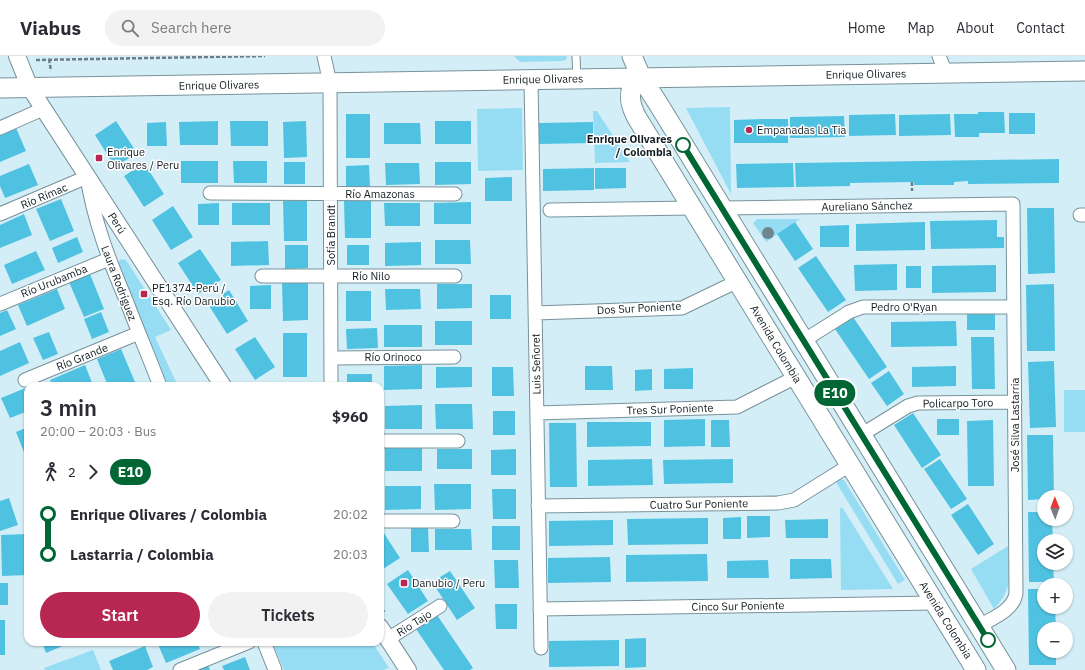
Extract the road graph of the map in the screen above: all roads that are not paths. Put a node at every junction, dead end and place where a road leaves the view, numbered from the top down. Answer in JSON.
{"nodes":[{"id":1,"x":324,"y":56,"type":"edge"},
{"id":2,"x":576,"y":56,"type":"edge"},
{"id":3,"x":632,"y":56,"type":"edge"},
{"id":4,"x":18,"y":58,"type":"edge"},
{"id":5,"x":942,"y":64,"type":"edge"},
{"id":6,"x":1085,"y":70,"type":"edge"},
{"id":7,"x":641,"y":78,"type":"junction"},
{"id":8,"x":577,"y":79,"type":"junction"},
{"id":9,"x":530,"y":80,"type":"junction"},
{"id":10,"x":330,"y":83,"type":"junction"},
{"id":11,"x":0,"y":88,"type":"edge"},
{"id":12,"x":30,"y":88,"type":"junction"},
{"id":13,"x":44,"y":109,"type":"junction"},
{"id":14,"x":0,"y":128,"type":"edge"},
{"id":15,"x":87,"y":178,"type":"junction"},
{"id":16,"x":210,"y":193,"type":"dead end"},
{"id":17,"x":330,"y":194,"type":"junction"},
{"id":18,"x":455,"y":194,"type":"dead end"},
{"id":19,"x":1013,"y":204,"type":"joint"},
{"id":20,"x":693,"y":208,"type":"junction"},
{"id":21,"x":721,"y":208,"type":"junction"},
{"id":22,"x":550,"y":210,"type":"dead end"},
{"id":23,"x":0,"y":214,"type":"edge"},
{"id":24,"x":109,"y":259,"type":"junction"},
{"id":25,"x":262,"y":276,"type":"dead end"},
{"id":26,"x":331,"y":276,"type":"junction"},
{"id":27,"x":455,"y":276,"type":"dead end"},
{"id":28,"x":738,"y":281,"type":"junction"},
{"id":29,"x":0,"y":304,"type":"edge"},
{"id":30,"x":1014,"y":307,"type":"junction"},
{"id":31,"x":535,"y":313,"type":"junction"},
{"id":32,"x":139,"y":333,"type":"junction"},
{"id":33,"x":803,"y":340,"type":"junction"},
{"id":34,"x":454,"y":357,"type":"dead end"},
{"id":35,"x":331,"y":358,"type":"junction"},
{"id":36,"x":796,"y":377,"type":"junction"},
{"id":37,"x":25,"y":380,"type":"dead end"},
{"id":38,"x":158,"y":382,"type":"edge"},
{"id":39,"x":220,"y":382,"type":"edge"},
{"id":40,"x":331,"y":382,"type":"edge"},
{"id":41,"x":1015,"y":402,"type":"junction"},
{"id":42,"x":537,"y":413,"type":"junction"},
{"id":43,"x":862,"y":436,"type":"junction"},
{"id":44,"x":384,"y":441,"type":"edge"},
{"id":45,"x":458,"y":441,"type":"dead end"},
{"id":46,"x":850,"y":465,"type":"junction"},
{"id":47,"x":538,"y":506,"type":"junction"},
{"id":48,"x":453,"y":521,"type":"dead end"},
{"id":49,"x":384,"y":522,"type":"edge"},
{"id":50,"x":935,"y":603,"type":"junction"},
{"id":51,"x":440,"y":606,"type":"dead end"},
{"id":52,"x":540,"y":609,"type":"junction"},
{"id":53,"x":979,"y":626,"type":"junction"},
{"id":54,"x":384,"y":633,"type":"edge"},
{"id":55,"x":239,"y":646,"type":"edge"},
{"id":56,"x":266,"y":646,"type":"edge"},
{"id":57,"x":541,"y":648,"type":"dead end"},
{"id":58,"x":402,"y":668,"type":"edge"},
{"id":59,"x":180,"y":670,"type":"edge"},
{"id":60,"x":276,"y":670,"type":"edge"},
{"id":61,"x":976,"y":670,"type":"edge"},
{"id":62,"x":1006,"y":670,"type":"edge"}],
"edges":[{"from":1,"to":10,"type":"street","name":"Sofía Brandt"},
{"from":2,"to":8,"type":"lane"},
{"from":3,"to":7,"type":"main road"},
{"from":4,"to":12,"type":"street","name":"Perú"},
{"from":5,"to":6,"type":"main road","name":"Enrique Olivares"},
{"from":5,"to":7,"type":"main road","name":"Enrique Olivares"},
{"from":7,"to":8,"type":"main road","name":"Enrique Olivares"},
{"from":7,"to":20,"type":"main road","name":"Avenida Colombia"},
{"from":7,"to":21,"type":"main road"},
{"from":8,"to":9,"type":"main road","name":"Enrique Olivares"},
{"from":9,"to":10,"type":"main road","name":"Enrique Olivares"},
{"from":9,"to":31,"type":"street","name":"Luis Señoret"},
{"from":10,"to":12,"type":"main road","name":"Enrique Olivares"},
{"from":10,"to":17,"type":"street","name":"Sofía Brandt"},
{"from":11,"to":12,"type":"main road","name":"Enrique Olivares"},
{"from":12,"to":13,"type":"street","name":"Perú"},
{"from":13,"to":14,"type":"street"},
{"from":13,"to":15,"type":"street","name":"Perú"},
{"from":15,"to":23,"type":"street","name":"Río Rímac"},
{"from":15,"to":24,"type":"street","name":"Laura Rodríguez"},
{"from":15,"to":39,"type":"street","name":"Perú"},
{"from":16,"to":17,"type":"street","name":"Río Amazonas"},
{"from":17,"to":18,"type":"street","name":"Río Amazonas"},
{"from":17,"to":26,"type":"street","name":"Sofía Brandt"},
{"from":19,"to":21,"type":"street","name":"Aureliano Sánchez"},
{"from":19,"to":30,"type":"street","name":"José Silva Lastarria"},
{"from":20,"to":22,"type":"street"},
{"from":20,"to":28,"type":"main road","name":"Avenida Colombia"},
{"from":21,"to":33,"type":"main road"},
{"from":24,"to":29,"type":"street","name":"Río Urubamba"},
{"from":24,"to":32,"type":"street","name":"Laura Rodríguez"},
{"from":25,"to":26,"type":"street","name":"Río Nilo"},
{"from":26,"to":27,"type":"street","name":"Río Nilo"},
{"from":26,"to":35,"type":"street","name":"Sofía Brandt"},
{"from":28,"to":31,"type":"street","name":"Dos Sur Poniente"},
{"from":28,"to":36,"type":"main road","name":"Avenida Colombia"},
{"from":30,"to":33,"type":"street","name":"Pedro O'Ryan"},
{"from":30,"to":41,"type":"street","name":"José Silva Lastarria"},
{"from":31,"to":42,"type":"street","name":"Luis Señoret"},
{"from":32,"to":37,"type":"street","name":"Río Grande"},
{"from":32,"to":38,"type":"street","name":"Laura Rodríguez"},
{"from":33,"to":43,"type":"main road"},
{"from":34,"to":35,"type":"street","name":"Río Orinoco"},
{"from":35,"to":40,"type":"street","name":"Sofía Brandt"},
{"from":36,"to":42,"type":"street","name":"Tres Sur Poniente"},
{"from":36,"to":46,"type":"main road","name":"Avenida Colombia"},
{"from":41,"to":43,"type":"street","name":"Policarpo Toro"},
{"from":41,"to":53,"type":"street","name":"José Silva Lastarria"},
{"from":42,"to":47,"type":"street","name":"Luis Señoret"},
{"from":43,"to":53,"type":"main road"},
{"from":44,"to":45,"type":"street"},
{"from":46,"to":47,"type":"street","name":"Cuatro Sur Poniente"},
{"from":46,"to":50,"type":"main road","name":"Avenida Colombia"},
{"from":47,"to":52,"type":"street","name":"Luis Señoret"},
{"from":48,"to":49,"type":"street"},
{"from":50,"to":52,"type":"street","name":"Cinco Sur Poniente"},
{"from":50,"to":61,"type":"main road","name":"Avenida Colombia"},
{"from":51,"to":54,"type":"street","name":"Rio Tajo"},
{"from":52,"to":57,"type":"street","name":"Luis Señoret"},
{"from":53,"to":62,"type":"main road"},
{"from":54,"to":58,"type":"street"},
{"from":55,"to":59,"type":"street"},
{"from":56,"to":60,"type":"street"}]}
